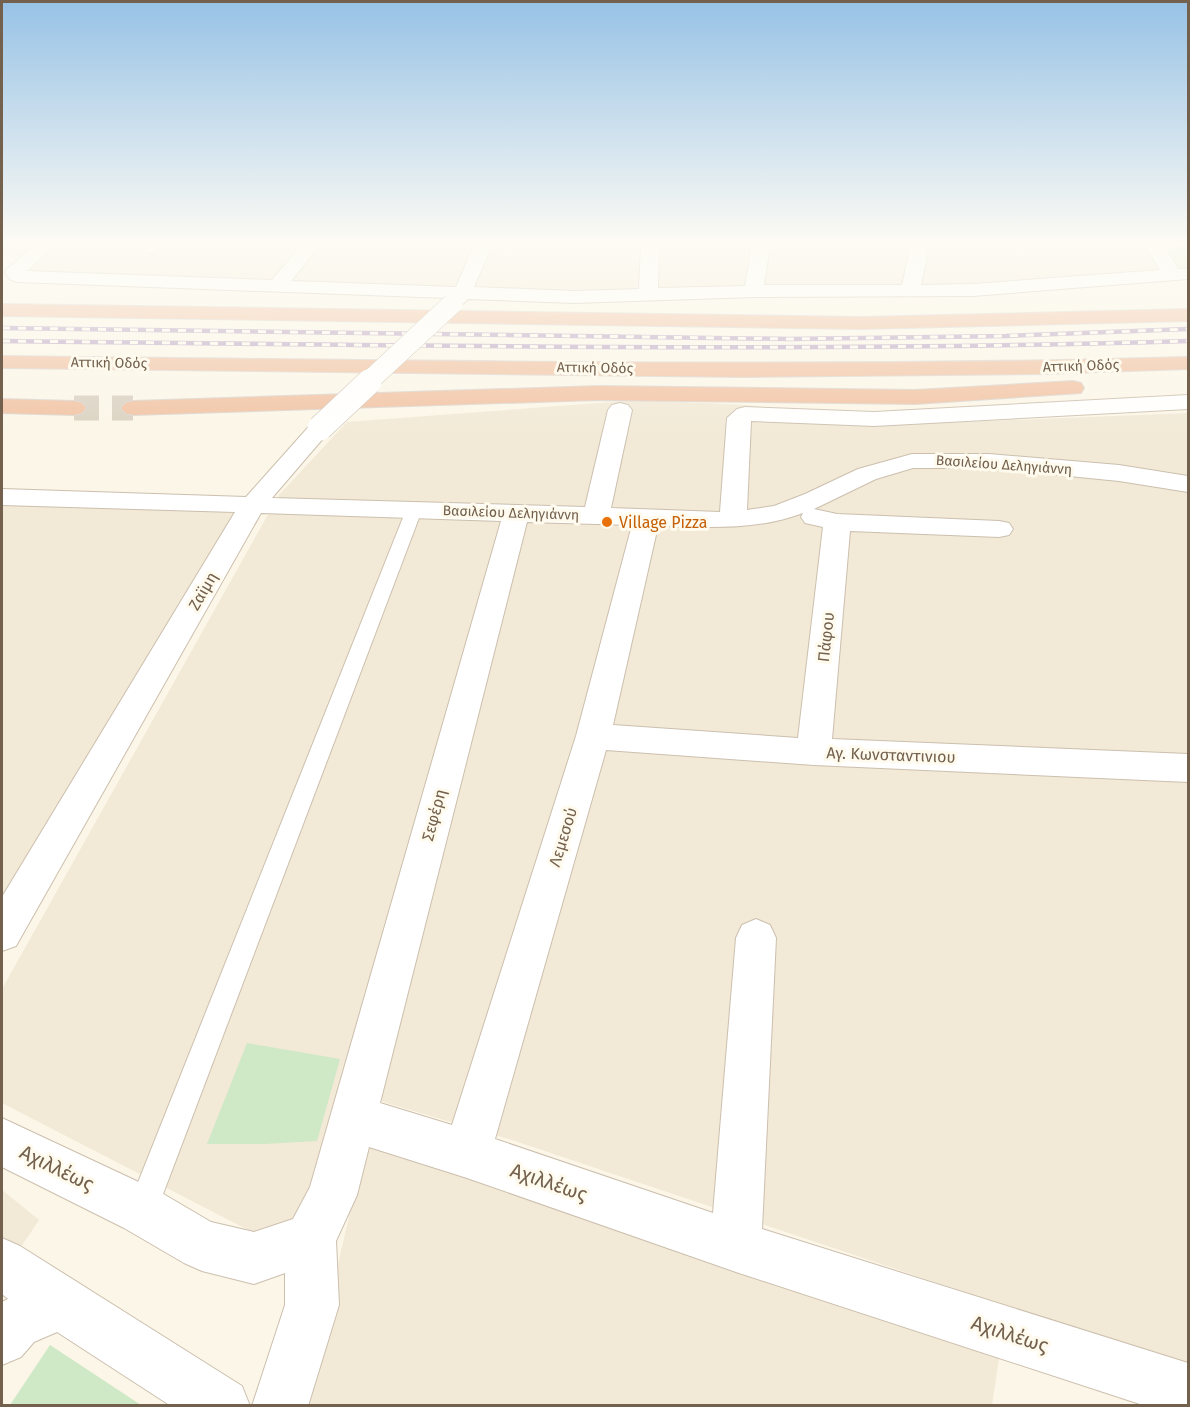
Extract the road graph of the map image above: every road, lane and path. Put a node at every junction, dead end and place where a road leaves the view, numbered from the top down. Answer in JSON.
{"nodes":[{"id":1,"x":46,"y":311,"type":"edge"},
{"id":2,"x":444,"y":311,"type":"edge"},
{"id":3,"x":501,"y":311,"type":"edge"},
{"id":4,"x":1188,"y":315,"type":"edge"},
{"id":5,"x":861,"y":323,"type":"junction"},
{"id":6,"x":2,"y":362,"type":"edge"},
{"id":7,"x":1188,"y":363,"type":"edge"},
{"id":8,"x":1188,"y":380,"type":"edge"},
{"id":9,"x":1188,"y":402,"type":"edge"},
{"id":10,"x":2,"y":406,"type":"edge"},
{"id":11,"x":74,"y":408,"type":"tunnel mouth"},
{"id":12,"x":133,"y":408,"type":"tunnel mouth"},
{"id":13,"x":620,"y":410,"type":"dead end"},
{"id":14,"x":874,"y":419,"type":"junction"},
{"id":15,"x":912,"y":461,"type":"junction"},
{"id":16,"x":1188,"y":484,"type":"edge"},
{"id":17,"x":2,"y":497,"type":"edge"},
{"id":18,"x":252,"y":506,"type":"junction"},
{"id":19,"x":793,"y":508,"type":"junction"},
{"id":20,"x":414,"y":510,"type":"junction"},
{"id":21,"x":516,"y":513,"type":"junction"},
{"id":22,"x":596,"y":515,"type":"junction"},
{"id":23,"x":647,"y":517,"type":"junction"},
{"id":24,"x":733,"y":520,"type":"junction"},
{"id":25,"x":837,"y":522,"type":"junction"},
{"id":26,"x":999,"y":529,"type":"dead end"},
{"id":27,"x":593,"y":736,"type":"junction"},
{"id":28,"x":814,"y":752,"type":"junction"},
{"id":29,"x":1188,"y":768,"type":"edge"},
{"id":30,"x":2,"y":933,"type":"edge"},
{"id":31,"x":756,"y":938,"type":"dead end"},
{"id":32,"x":353,"y":1118,"type":"junction"},
{"id":33,"x":2,"y":1142,"type":"edge"},
{"id":34,"x":467,"y":1154,"type":"junction"},
{"id":35,"x":142,"y":1210,"type":"junction"},
{"id":36,"x":310,"y":1238,"type":"junction"},
{"id":37,"x":736,"y":1246,"type":"junction"},
{"id":38,"x":2,"y":1264,"type":"edge"},
{"id":39,"x":61,"y":1303,"type":"junction"},
{"id":40,"x":2,"y":1338,"type":"edge"},
{"id":41,"x":1188,"y":1391,"type":"edge"},
{"id":42,"x":222,"y":1406,"type":"edge"},
{"id":43,"x":280,"y":1406,"type":"edge"}],
"edges":[{"from":1,"to":5,"type":"highway"},
{"from":2,"to":18,"type":"street","name":"Ζαϊμη","bridge":true},
{"from":3,"to":5,"type":"highway"},
{"from":4,"to":5,"type":"highway"},
{"from":6,"to":7,"type":"highway","name":"Αττική Οδός"},
{"from":8,"to":12,"type":"highway"},
{"from":9,"to":14,"type":"street"},
{"from":10,"to":11,"type":"highway"},
{"from":13,"to":22,"type":"street"},
{"from":14,"to":15,"type":"street"},
{"from":14,"to":24,"type":"street"},
{"from":15,"to":16,"type":"street","name":"Βασιλείου Δεληγιάννη"},
{"from":15,"to":19,"type":"street","name":"Βασιλείου Δεληγιάννη"},
{"from":17,"to":18,"type":"street","name":"Βασιλείου Δεληγιάννη"},
{"from":18,"to":20,"type":"street","name":"Βασιλείου Δεληγιάννη"},
{"from":18,"to":30,"type":"street","name":"Ζαϊμη"},
{"from":19,"to":24,"type":"street","name":"Βασιλείου Δεληγιάννη"},
{"from":19,"to":25,"type":"street"},
{"from":20,"to":21,"type":"street","name":"Βασιλείου Δεληγιάννη"},
{"from":20,"to":35,"type":"lane"},
{"from":21,"to":22,"type":"street","name":"Βασιλείου Δεληγιάννη"},
{"from":21,"to":32,"type":"street","name":"Σεφέρη"},
{"from":22,"to":23,"type":"street","name":"Βασιλείου Δεληγιάννη"},
{"from":23,"to":24,"type":"street","name":"Βασιλείου Δεληγιάννη"},
{"from":23,"to":27,"type":"street","name":"Λεμεσού"},
{"from":25,"to":26,"type":"street"},
{"from":25,"to":28,"type":"street","name":"Πάφου"},
{"from":27,"to":28,"type":"street","name":"Αγ. Κωνσταντινιου"},
{"from":27,"to":34,"type":"street","name":"Λεμεσού"},
{"from":28,"to":29,"type":"street","name":"Αγ. Κωνσταντινιου"},
{"from":31,"to":37,"type":"street"},
{"from":32,"to":34,"type":"street","name":"Αχιλλέως"},
{"from":32,"to":36,"type":"street"},
{"from":33,"to":35,"type":"street","name":"Αχιλλέως"},
{"from":34,"to":37,"type":"street","name":"Αχιλλέως"},
{"from":35,"to":36,"type":"street","name":"Αχιλλέως"},
{"from":36,"to":43,"type":"street"},
{"from":37,"to":41,"type":"street","name":"Αχιλλέως"},
{"from":38,"to":39,"type":"street"},
{"from":39,"to":40,"type":"street"},
{"from":39,"to":42,"type":"street"}]}
